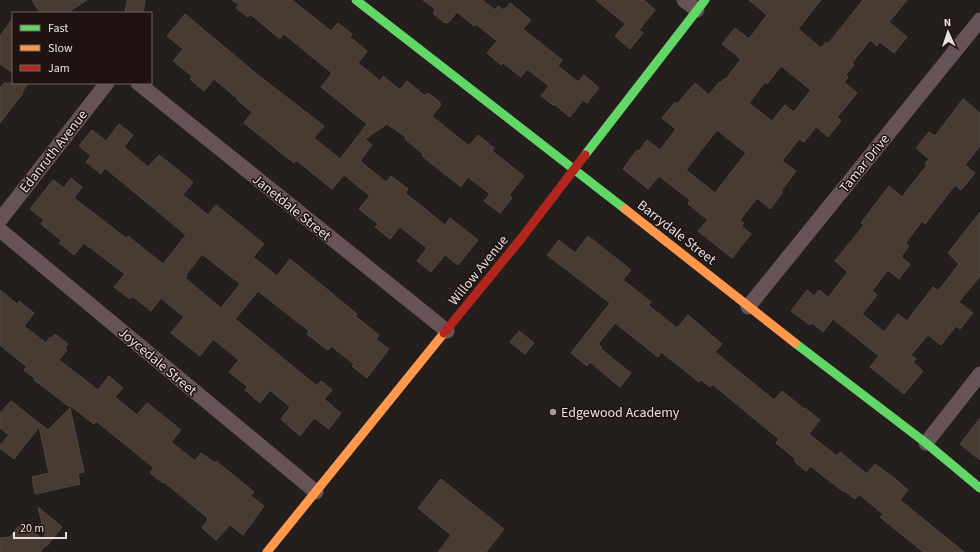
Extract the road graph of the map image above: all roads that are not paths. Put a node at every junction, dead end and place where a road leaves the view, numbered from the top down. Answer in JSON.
{"nodes":[{"id":1,"x":356,"y":0,"type":"edge"},
{"id":2,"x":684,"y":0,"type":"edge"},
{"id":3,"x":701,"y":5,"type":"edge"},
{"id":4,"x":980,"y":20,"type":"edge"},
{"id":5,"x":106,"y":84,"type":"edge"},
{"id":6,"x":139,"y":84,"type":"edge"},
{"id":7,"x":575,"y":169,"type":"junction"},
{"id":8,"x":0,"y":220,"type":"edge"},
{"id":9,"x":0,"y":230,"type":"edge"},
{"id":10,"x":748,"y":307,"type":"junction"},
{"id":11,"x":447,"y":331,"type":"junction"},
{"id":12,"x":980,"y":374,"type":"edge"},
{"id":13,"x":926,"y":443,"type":"junction"},
{"id":14,"x":980,"y":488,"type":"edge"},
{"id":15,"x":316,"y":492,"type":"junction"},
{"id":16,"x":267,"y":552,"type":"edge"}],
"edges":[{"from":1,"to":7,"type":"street","name":"Barrydale Street"},
{"from":2,"to":3,"type":"street"},
{"from":3,"to":7,"type":"street","name":"Willow Avenue"},
{"from":4,"to":10,"type":"street","name":"Tamar Drive"},
{"from":5,"to":8,"type":"street","name":"Edanruth Avenue"},
{"from":6,"to":11,"type":"street","name":"Janetdale Street"},
{"from":7,"to":10,"type":"street","name":"Barrydale Street"},
{"from":7,"to":11,"type":"street","name":"Willow Avenue"},
{"from":9,"to":15,"type":"street","name":"Joycedale Street"},
{"from":10,"to":13,"type":"street","name":"Barrydale Street"},
{"from":11,"to":15,"type":"street","name":"Willow Avenue"},
{"from":12,"to":13,"type":"street"},
{"from":13,"to":14,"type":"street","name":"Barrydale Street"},
{"from":15,"to":16,"type":"street","name":"Willow Avenue"}]}
